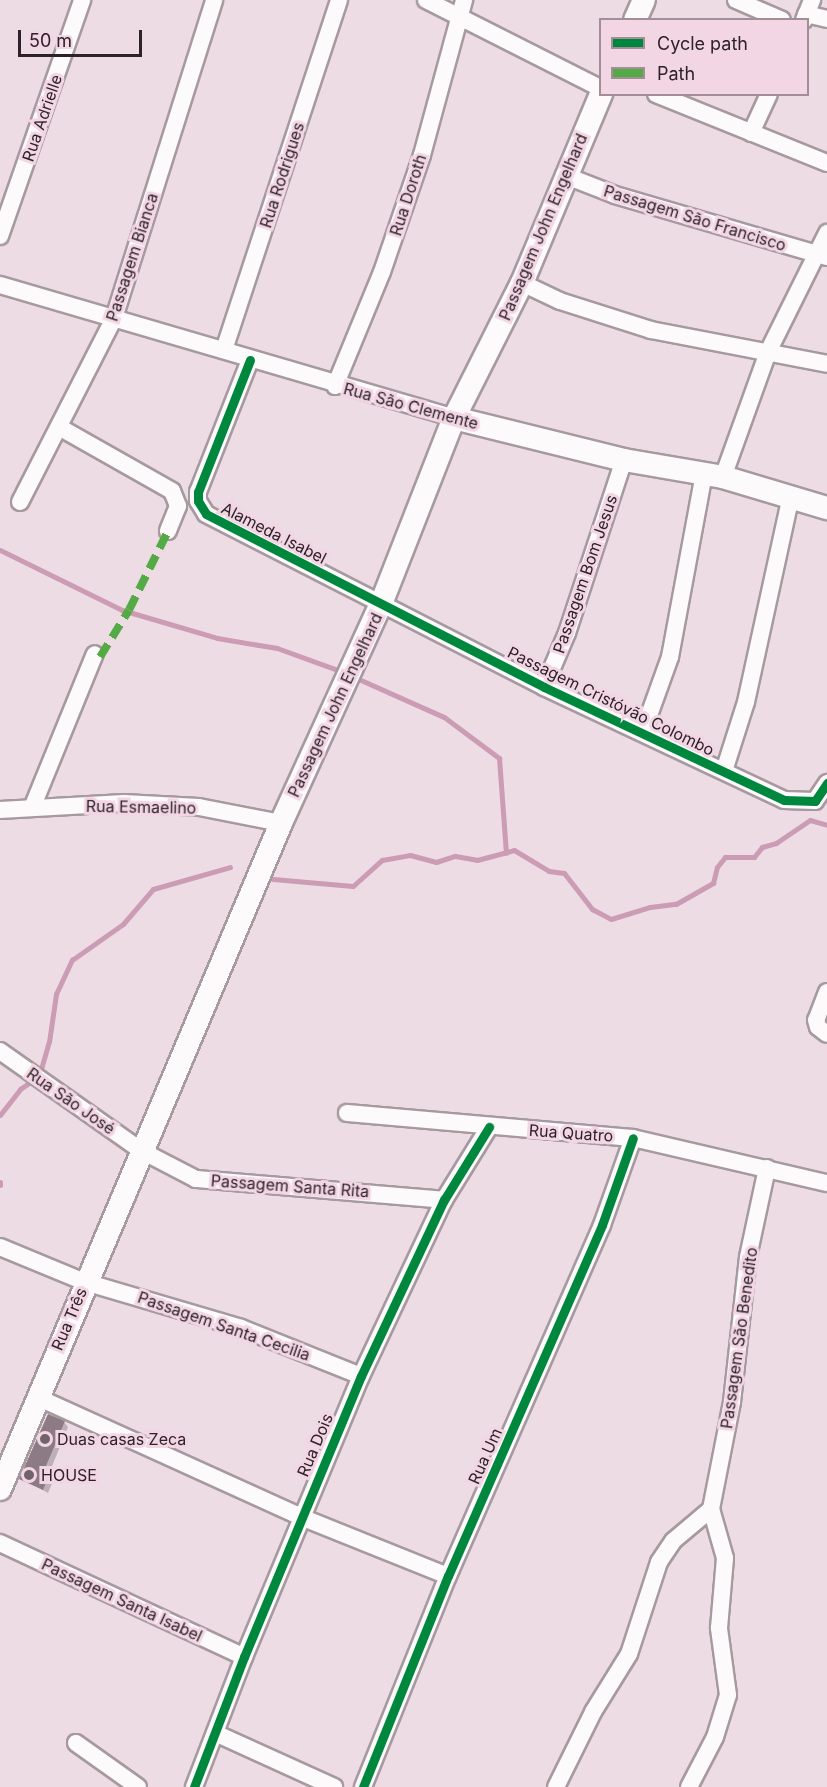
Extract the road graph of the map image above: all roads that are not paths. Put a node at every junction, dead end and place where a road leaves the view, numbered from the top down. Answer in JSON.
{"nodes":[{"id":1,"x":82,"y":0,"type":"edge"},
{"id":2,"x":214,"y":0,"type":"edge"},
{"id":3,"x":339,"y":0,"type":"edge"},
{"id":4,"x":426,"y":0,"type":"edge"},
{"id":5,"x":644,"y":0,"type":"edge"},
{"id":6,"x":736,"y":0,"type":"edge"},
{"id":7,"x":461,"y":6,"type":"edge"},
{"id":8,"x":808,"y":11,"type":"edge"},
{"id":9,"x":636,"y":18,"type":"edge"},
{"id":10,"x":777,"y":18,"type":"edge"},
{"id":11,"x":827,"y":19,"type":"edge"},
{"id":12,"x":599,"y":87,"type":"edge"},
{"id":13,"x":600,"y":96,"type":"edge"},
{"id":14,"x":661,"y":96,"type":"edge"},
{"id":15,"x":768,"y":96,"type":"edge"},
{"id":16,"x":751,"y":133,"type":"junction"},
{"id":17,"x":827,"y":163,"type":"edge"},
{"id":18,"x":564,"y":175,"type":"junction"},
{"id":19,"x":827,"y":233,"type":"edge"},
{"id":20,"x":0,"y":236,"type":"edge"},
{"id":21,"x":822,"y":256,"type":"edge"},
{"id":22,"x":522,"y":283,"type":"junction"},
{"id":23,"x":0,"y":285,"type":"edge"},
{"id":24,"x":114,"y":318,"type":"junction"},
{"id":25,"x":224,"y":350,"type":"junction"},
{"id":26,"x":768,"y":352,"type":"junction"},
{"id":27,"x":250,"y":360,"type":"junction"},
{"id":28,"x":827,"y":364,"type":"edge"},
{"id":29,"x":335,"y":386,"type":"junction"},
{"id":30,"x":454,"y":418,"type":"junction"},
{"id":31,"x":59,"y":428,"type":"junction"},
{"id":32,"x":624,"y":460,"type":"junction"},
{"id":33,"x":713,"y":475,"type":"junction"},
{"id":34,"x":791,"y":496,"type":"junction"},
{"id":35,"x":20,"y":502,"type":"dead end"},
{"id":36,"x":827,"y":508,"type":"edge"},
{"id":37,"x":168,"y":531,"type":"dead end"},
{"id":38,"x":381,"y":604,"type":"junction"},
{"id":39,"x":95,"y":654,"type":"dead end"},
{"id":40,"x":544,"y":687,"type":"junction"},
{"id":41,"x":643,"y":732,"type":"junction"},
{"id":42,"x":724,"y":771,"type":"junction"},
{"id":43,"x":826,"y":785,"type":"edge"},
{"id":44,"x":32,"y":808,"type":"junction"},
{"id":45,"x":0,"y":810,"type":"edge"},
{"id":46,"x":281,"y":823,"type":"junction"},
{"id":47,"x":827,"y":992,"type":"edge"},
{"id":48,"x":827,"y":1034,"type":"edge"},
{"id":49,"x":0,"y":1051,"type":"edge"},
{"id":50,"x":347,"y":1113,"type":"dead end"},
{"id":51,"x":489,"y":1127,"type":"junction"},
{"id":52,"x":633,"y":1137,"type":"junction"},
{"id":53,"x":142,"y":1151,"type":"junction"},
{"id":54,"x":767,"y":1168,"type":"junction"},
{"id":55,"x":827,"y":1183,"type":"edge"},
{"id":56,"x":444,"y":1200,"type":"junction"},
{"id":57,"x":0,"y":1247,"type":"edge"},
{"id":58,"x":85,"y":1282,"type":"junction"},
{"id":59,"x":361,"y":1376,"type":"junction"},
{"id":60,"x":37,"y":1397,"type":"junction"},
{"id":61,"x":0,"y":1489,"type":"edge"},
{"id":62,"x":711,"y":1509,"type":"junction"},
{"id":63,"x":301,"y":1516,"type":"junction"},
{"id":64,"x":0,"y":1543,"type":"edge"},
{"id":65,"x":448,"y":1576,"type":"junction"},
{"id":66,"x":244,"y":1657,"type":"junction"},
{"id":67,"x":215,"y":1733,"type":"junction"},
{"id":68,"x":76,"y":1743,"type":"dead end"},
{"id":69,"x":138,"y":1787,"type":"edge"},
{"id":70,"x":194,"y":1787,"type":"edge"},
{"id":71,"x":334,"y":1787,"type":"edge"},
{"id":72,"x":363,"y":1787,"type":"edge"},
{"id":73,"x":556,"y":1787,"type":"edge"},
{"id":74,"x":689,"y":1787,"type":"edge"}],
"edges":[{"from":1,"to":20,"type":"street","name":"Rua Adrielle"},
{"from":2,"to":24,"type":"street","name":"Passagem Bianca"},
{"from":3,"to":25,"type":"street","name":"Rua Rodrigues"},
{"from":4,"to":7,"type":"street"},
{"from":5,"to":9,"type":"main road"},
{"from":6,"to":10,"type":"street"},
{"from":7,"to":12,"type":"street"},
{"from":7,"to":29,"type":"street","name":"Rua Doroth"},
{"from":8,"to":11,"type":"street"},
{"from":13,"to":18,"type":"main road","name":"Passagem John Engelhard"},
{"from":14,"to":16,"type":"street"},
{"from":15,"to":16,"type":"street"},
{"from":16,"to":17,"type":"street"},
{"from":18,"to":21,"type":"street","name":"Passagem São Francisco"},
{"from":18,"to":22,"type":"main road","name":"Passagem John Engelhard"},
{"from":19,"to":21,"type":"street"},
{"from":21,"to":26,"type":"street"},
{"from":22,"to":26,"type":"street"},
{"from":22,"to":30,"type":"main road","name":"Passagem John Engelhard"},
{"from":23,"to":24,"type":"street","name":"Rua São Clemente"},
{"from":24,"to":25,"type":"street","name":"Rua São Clemente"},
{"from":24,"to":31,"type":"street","name":"Passagem Bianca"},
{"from":25,"to":27,"type":"street","name":"Rua São Clemente"},
{"from":26,"to":28,"type":"street"},
{"from":26,"to":33,"type":"street"},
{"from":27,"to":29,"type":"street","name":"Rua São Clemente"},
{"from":27,"to":38,"type":"street","name":"Alameda Isabel"},
{"from":29,"to":30,"type":"street","name":"Rua São Clemente"},
{"from":30,"to":32,"type":"main road","name":"Rua São Clemente"},
{"from":30,"to":38,"type":"main road","name":"Passagem John Engelhard"},
{"from":31,"to":35,"type":"street","name":"Passagem Bianca"},
{"from":31,"to":37,"type":"street"},
{"from":32,"to":33,"type":"main road","name":"Rua São Clemente"},
{"from":32,"to":40,"type":"street","name":"Passagem Bom Jesus"},
{"from":33,"to":34,"type":"main road","name":"Rua São Clemente"},
{"from":33,"to":41,"type":"street"},
{"from":34,"to":36,"type":"main road","name":"Rua São Clemente"},
{"from":34,"to":42,"type":"street"},
{"from":38,"to":40,"type":"street","name":"Passagem Cristóvão Colombo"},
{"from":38,"to":46,"type":"main road","name":"Passagem John Engelhard"},
{"from":39,"to":44,"type":"street"},
{"from":40,"to":41,"type":"street","name":"Passagem Cristóvão Colombo"},
{"from":41,"to":42,"type":"street","name":"Passagem Cristóvão Colombo"},
{"from":42,"to":43,"type":"street","name":"Passagem Cristóvão Colombo"},
{"from":44,"to":45,"type":"street","name":"Rua Esmaelino"},
{"from":44,"to":46,"type":"street","name":"Rua Esmaelino"},
{"from":46,"to":53,"type":"main road","name":"Passagem John Engelhard"},
{"from":47,"to":48,"type":"street"},
{"from":49,"to":53,"type":"street","name":"Rua São José"},
{"from":50,"to":51,"type":"street","name":"Rua Quatro"},
{"from":51,"to":52,"type":"street","name":"Rua Quatro"},
{"from":51,"to":56,"type":"street","name":"Rua Dois"},
{"from":52,"to":54,"type":"street","name":"Rua Quatro"},
{"from":52,"to":65,"type":"street","name":"Rua Um"},
{"from":53,"to":56,"type":"street","name":"Passagem Santa Rita"},
{"from":53,"to":58,"type":"main road","name":"Rua Três"},
{"from":54,"to":55,"type":"street","name":"Rua Quatro"},
{"from":54,"to":62,"type":"street","name":"Passagem São Benedito"},
{"from":56,"to":59,"type":"street","name":"Rua Dois"},
{"from":57,"to":58,"type":"street","name":"Passagem Santa Cecilia"},
{"from":58,"to":59,"type":"street","name":"Passagem Santa Cecilia"},
{"from":58,"to":60,"type":"main road","name":"Rua Três"},
{"from":59,"to":63,"type":"street","name":"Rua Dois"},
{"from":60,"to":61,"type":"main road","name":"Rua Três"},
{"from":60,"to":63,"type":"street"},
{"from":62,"to":73,"type":"street"},
{"from":62,"to":74,"type":"street","name":"Passagem São Benedito"},
{"from":63,"to":65,"type":"street"},
{"from":63,"to":66,"type":"street","name":"Rua Dois"},
{"from":64,"to":66,"type":"street","name":"Passagem Santa Isabel"},
{"from":65,"to":72,"type":"street","name":"Rua Um"},
{"from":66,"to":67,"type":"street","name":"Rua Dois"},
{"from":67,"to":70,"type":"street","name":"Rua Dois"},
{"from":67,"to":71,"type":"street"},
{"from":68,"to":69,"type":"street"}]}
